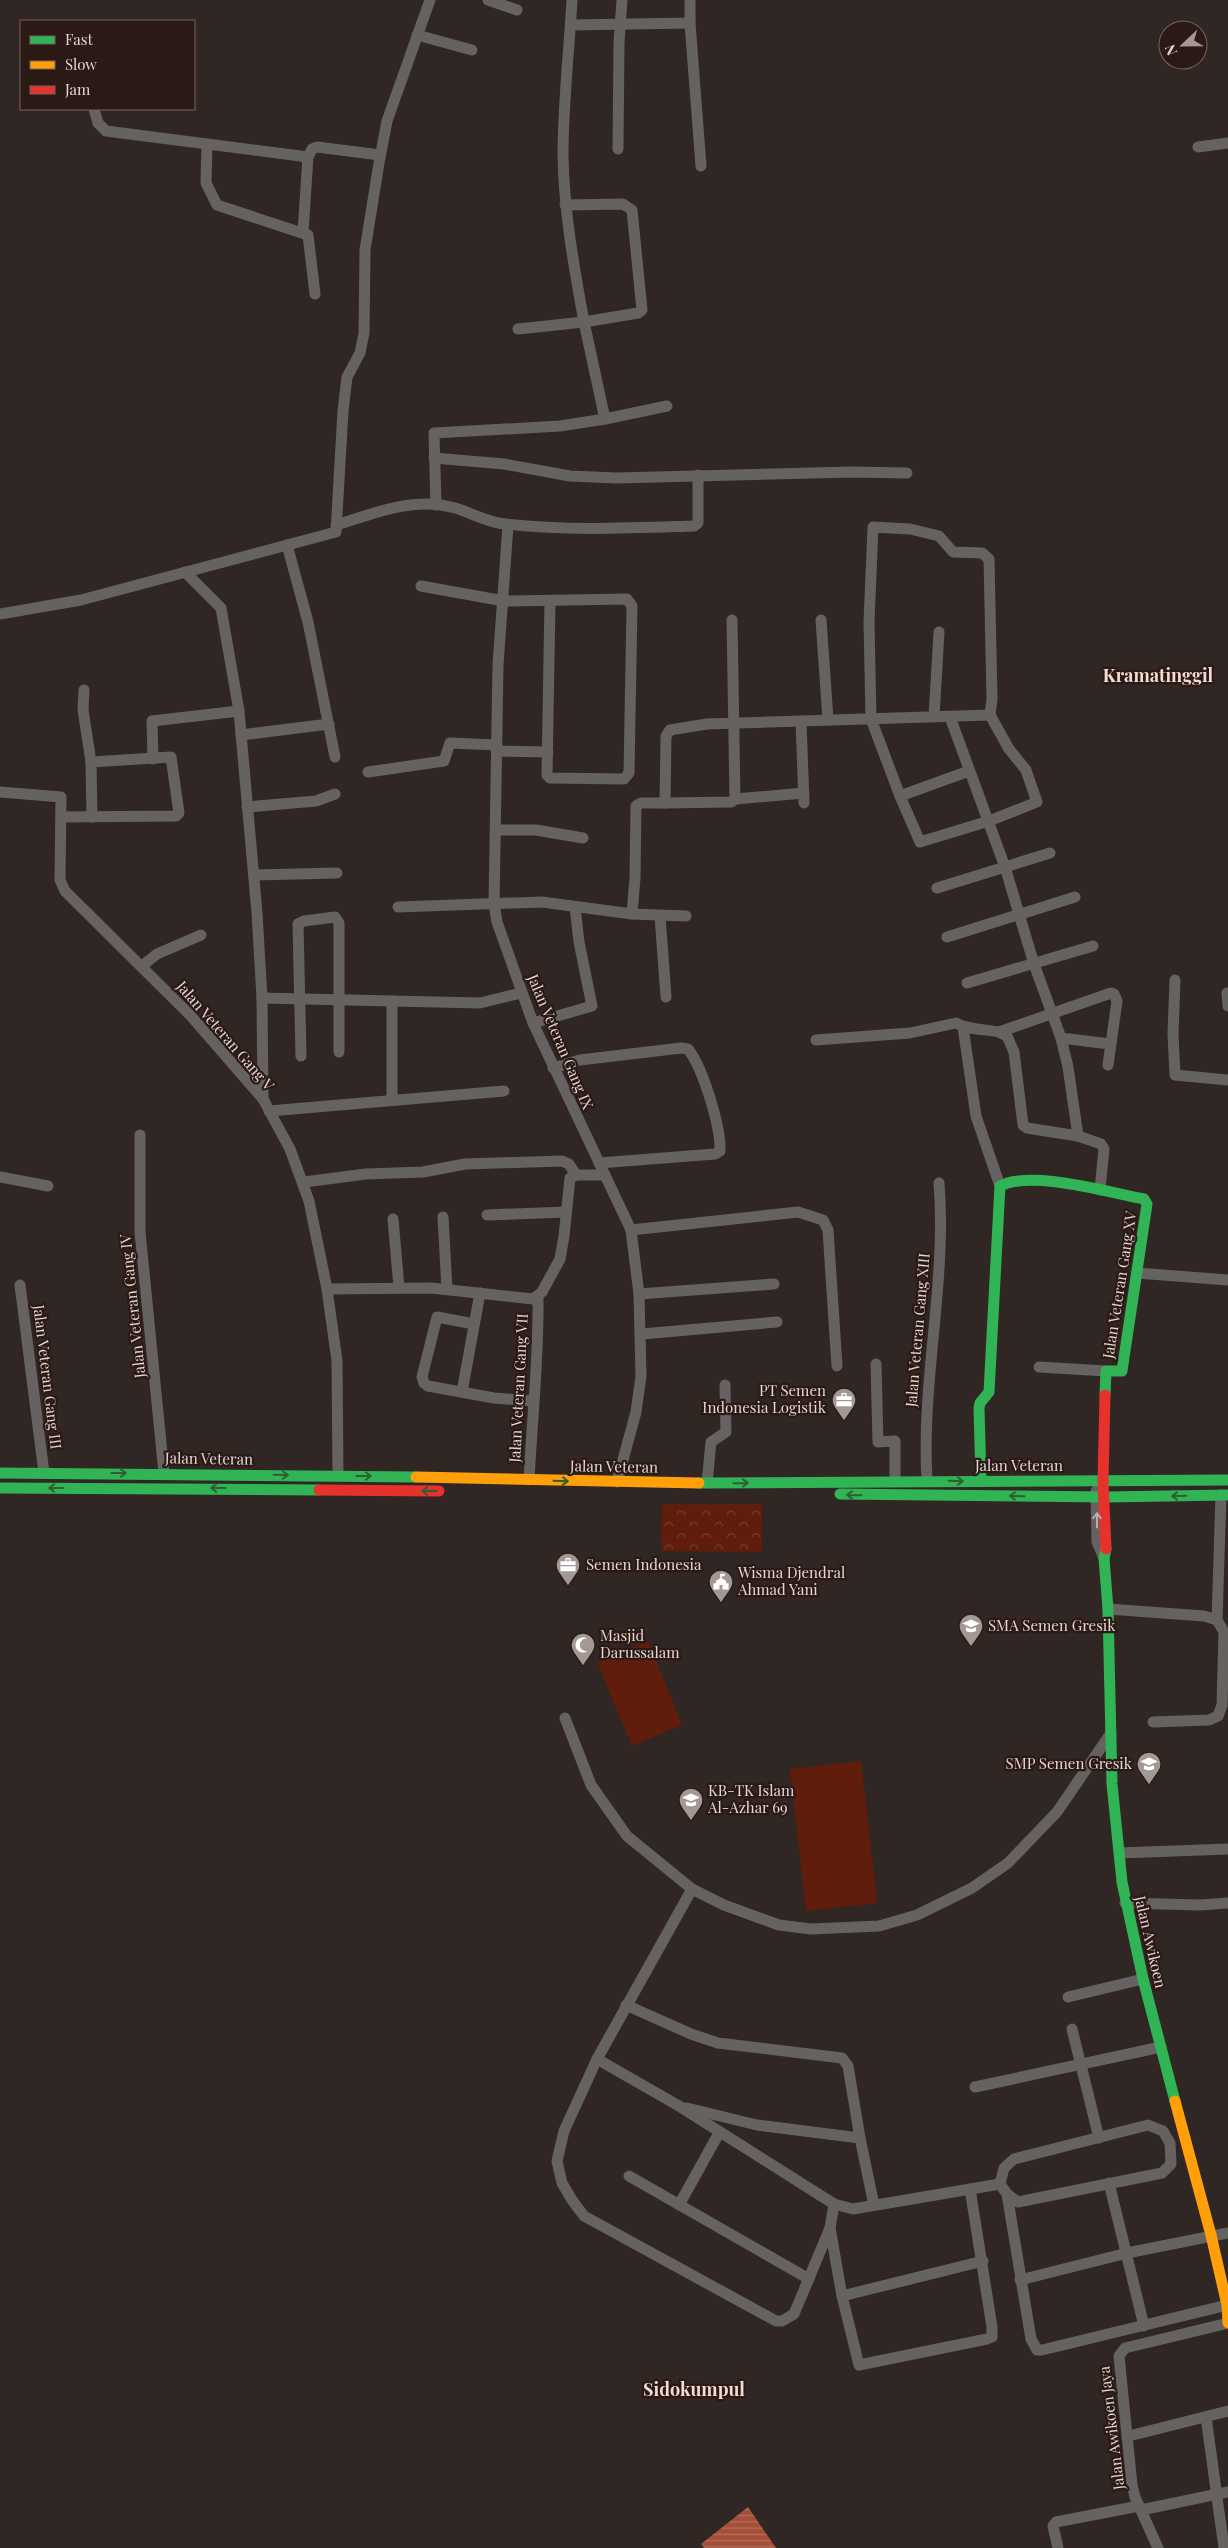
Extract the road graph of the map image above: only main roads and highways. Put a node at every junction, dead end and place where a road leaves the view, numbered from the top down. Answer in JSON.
{"nodes":[{"id":1,"x":0,"y":1473,"type":"edge"},
{"id":2,"x":1228,"y":1480,"type":"edge"},
{"id":3,"x":981,"y":1481,"type":"junction"},
{"id":4,"x":1100,"y":1481,"type":"junction"},
{"id":5,"x":0,"y":1488,"type":"edge"},
{"id":6,"x":451,"y":1491,"type":"dead end"},
{"id":7,"x":510,"y":1491,"type":"dead end"},
{"id":8,"x":1224,"y":1495,"type":"edge"},
{"id":9,"x":1101,"y":1497,"type":"junction"},
{"id":10,"x":1228,"y":2323,"type":"edge"}],
"edges":[{"from":1,"to":3,"type":"main road","name":"Jalan Veteran","one_way":true},
{"from":2,"to":4,"type":"main road","name":"Jalan Veteran"},
{"from":3,"to":4,"type":"main road","name":"Jalan Veteran"},
{"from":3,"to":4,"type":"main road","name":"Jalan Veteran Gang XV"},
{"from":6,"to":5,"type":"main road","name":"Jalan Veteran","one_way":true},
{"from":9,"to":7,"type":"main road","name":"Jalan Veteran","one_way":true},
{"from":8,"to":9,"type":"main road","name":"Jalan Veteran","one_way":true},
{"from":9,"to":10,"type":"main road","name":"Jalan Awikoen"}]}
